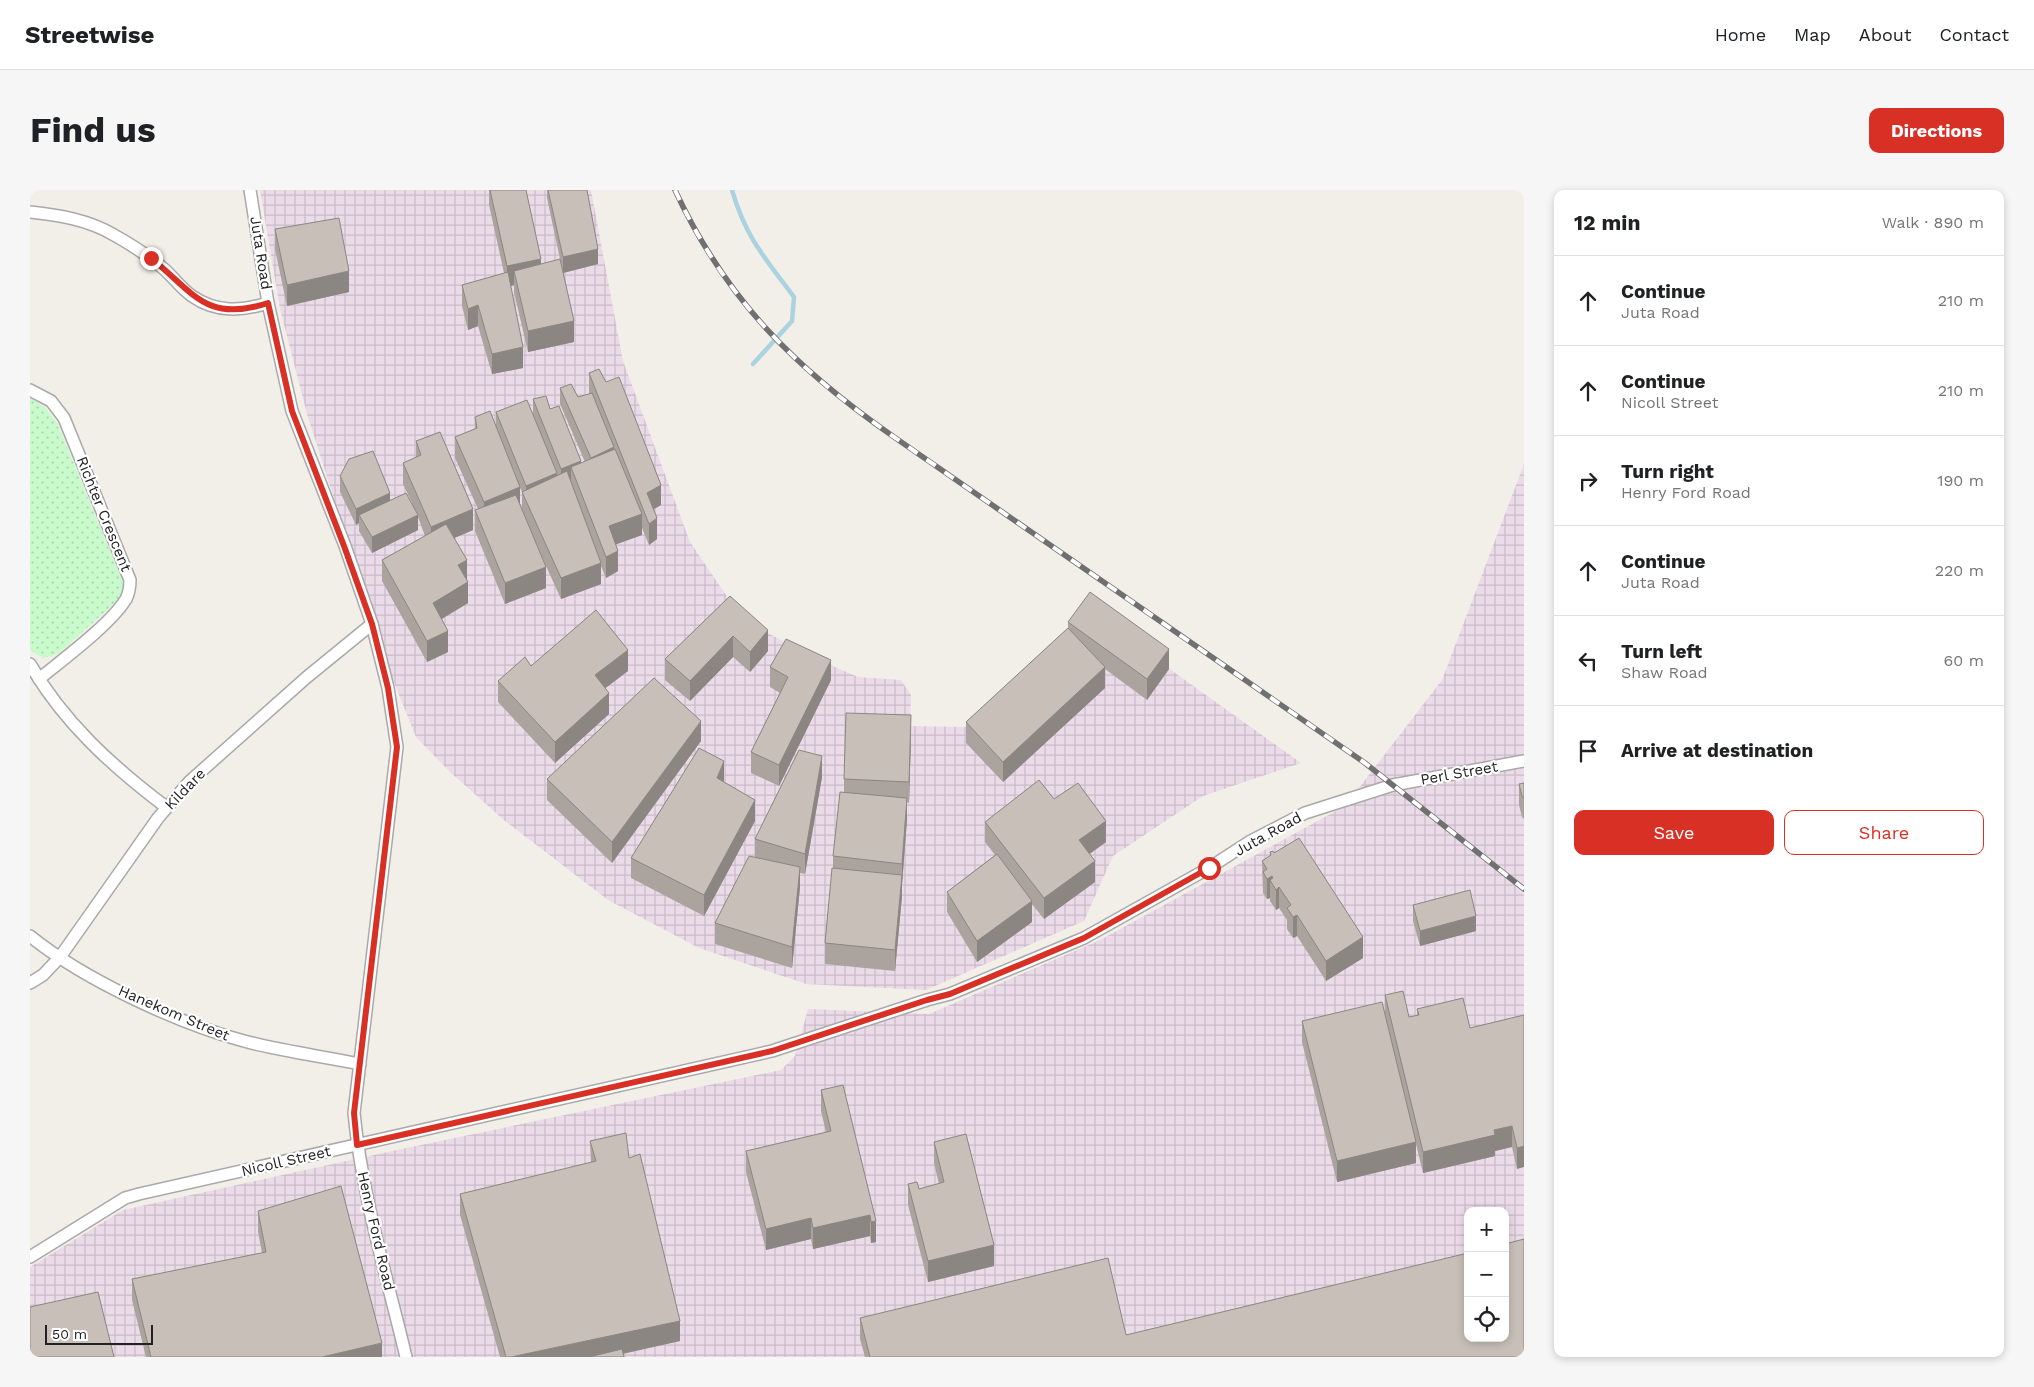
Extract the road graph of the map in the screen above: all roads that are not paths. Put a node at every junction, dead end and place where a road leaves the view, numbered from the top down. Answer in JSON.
{"nodes":[{"id":1,"x":250,"y":190,"type":"edge"},
{"id":2,"x":30,"y":212,"type":"edge"},
{"id":3,"x":268,"y":303,"type":"junction"},
{"id":4,"x":30,"y":390,"type":"edge"},
{"id":5,"x":372,"y":624,"type":"junction"},
{"id":6,"x":30,"y":664,"type":"edge"},
{"id":7,"x":38,"y":679,"type":"junction"},
{"id":8,"x":397,"y":747,"type":"joint"},
{"id":9,"x":1524,"y":761,"type":"edge"},
{"id":10,"x":1393,"y":784,"type":"joint"},
{"id":11,"x":166,"y":806,"type":"junction"},
{"id":12,"x":30,"y":936,"type":"edge"},
{"id":13,"x":60,"y":957,"type":"junction"},
{"id":14,"x":30,"y":983,"type":"edge"},
{"id":15,"x":791,"y":1046,"type":"joint"},
{"id":16,"x":360,"y":1064,"type":"junction"},
{"id":17,"x":357,"y":1145,"type":"junction"},
{"id":18,"x":30,"y":1257,"type":"edge"},
{"id":19,"x":406,"y":1357,"type":"edge"}],
"edges":[{"from":1,"to":3,"type":"street","name":"Juta Road"},
{"from":2,"to":3,"type":"street"},
{"from":3,"to":5,"type":"street","name":"Juta Road"},
{"from":4,"to":7,"type":"street","name":"Richter Crescent"},
{"from":5,"to":8,"type":"street","name":"Juta Road"},
{"from":5,"to":11,"type":"street","name":"Kildare"},
{"from":6,"to":7,"type":"street"},
{"from":7,"to":11,"type":"street"},
{"from":8,"to":16,"type":"street","name":"Henry Ford Road"},
{"from":9,"to":10,"type":"street","name":"Perl Street"},
{"from":10,"to":15,"type":"street","name":"Juta Road"},
{"from":11,"to":13,"type":"street","name":"Kildare"},
{"from":12,"to":13,"type":"street","name":"Hanekom Street"},
{"from":13,"to":14,"type":"street","name":"Kildare"},
{"from":13,"to":16,"type":"street","name":"Hanekom Street"},
{"from":15,"to":17,"type":"street","name":"Nicoll Street"},
{"from":16,"to":17,"type":"street","name":"Henry Ford Road"},
{"from":17,"to":18,"type":"street","name":"Nicoll Street"},
{"from":17,"to":19,"type":"street","name":"Henry Ford Road"}]}
